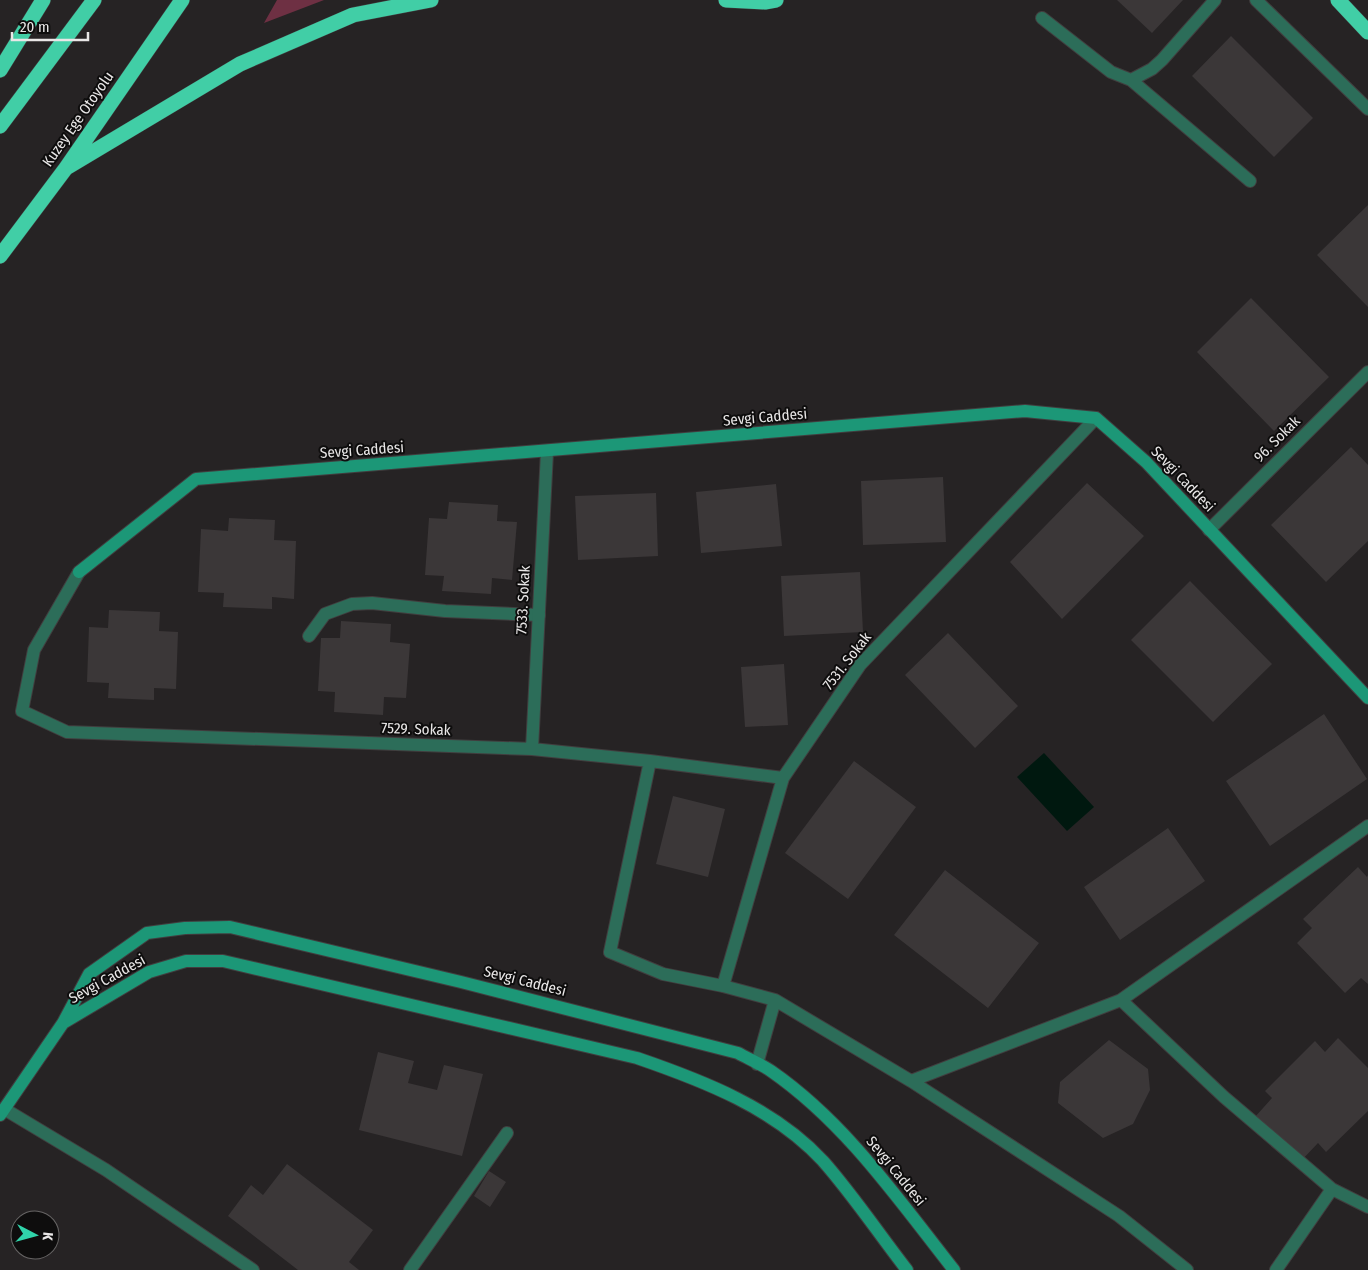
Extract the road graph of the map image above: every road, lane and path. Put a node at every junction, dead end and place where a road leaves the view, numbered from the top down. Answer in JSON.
{"nodes":[{"id":1,"x":43,"y":0,"type":"edge"},
{"id":2,"x":94,"y":0,"type":"edge"},
{"id":3,"x":182,"y":0,"type":"edge"},
{"id":4,"x":431,"y":0,"type":"edge"},
{"id":5,"x":726,"y":0,"type":"edge"},
{"id":6,"x":776,"y":0,"type":"edge"},
{"id":7,"x":1215,"y":0,"type":"edge"},
{"id":8,"x":1256,"y":0,"type":"edge"},
{"id":9,"x":1338,"y":0,"type":"edge"},
{"id":10,"x":1042,"y":18,"type":"dead end"},
{"id":11,"x":1368,"y":32,"type":"edge"},
{"id":12,"x":0,"y":70,"type":"edge"},
{"id":13,"x":1131,"y":80,"type":"junction"},
{"id":14,"x":1368,"y":109,"type":"edge"},
{"id":15,"x":0,"y":126,"type":"edge"},
{"id":16,"x":66,"y":168,"type":"junction"},
{"id":17,"x":1250,"y":181,"type":"dead end"},
{"id":18,"x":0,"y":256,"type":"edge"},
{"id":19,"x":1368,"y":372,"type":"edge"},
{"id":20,"x":1096,"y":418,"type":"junction"},
{"id":21,"x":547,"y":452,"type":"junction"},
{"id":22,"x":1209,"y":530,"type":"junction"},
{"id":23,"x":79,"y":572,"type":"joint"},
{"id":24,"x":538,"y":615,"type":"junction"},
{"id":25,"x":309,"y":636,"type":"dead end"},
{"id":26,"x":1368,"y":698,"type":"edge"},
{"id":27,"x":532,"y":749,"type":"junction"},
{"id":28,"x":650,"y":761,"type":"junction"},
{"id":29,"x":783,"y":778,"type":"junction"},
{"id":30,"x":1368,"y":826,"type":"edge"},
{"id":31,"x":723,"y":986,"type":"junction"},
{"id":32,"x":775,"y":1000,"type":"junction"},
{"id":33,"x":1120,"y":1000,"type":"junction"},
{"id":34,"x":63,"y":1023,"type":"junction"},
{"id":35,"x":757,"y":1064,"type":"junction"},
{"id":36,"x":910,"y":1081,"type":"junction"},
{"id":37,"x":3,"y":1113,"type":"edge"},
{"id":38,"x":507,"y":1133,"type":"dead end"},
{"id":39,"x":1332,"y":1189,"type":"junction"},
{"id":40,"x":1368,"y":1207,"type":"edge"},
{"id":41,"x":254,"y":1270,"type":"edge"},
{"id":42,"x":410,"y":1270,"type":"edge"},
{"id":43,"x":907,"y":1270,"type":"edge"},
{"id":44,"x":954,"y":1270,"type":"edge"},
{"id":45,"x":1187,"y":1270,"type":"edge"},
{"id":46,"x":1276,"y":1270,"type":"edge"}],
"edges":[{"from":1,"to":12,"type":"highway"},
{"from":2,"to":15,"type":"highway"},
{"from":3,"to":16,"type":"highway","name":"Kuzey Ege Otoyolu"},
{"from":4,"to":16,"type":"highway"},
{"from":5,"to":6,"type":"highway"},
{"from":7,"to":13,"type":"street"},
{"from":8,"to":14,"type":"street"},
{"from":9,"to":11,"type":"highway"},
{"from":10,"to":13,"type":"street"},
{"from":13,"to":17,"type":"street"},
{"from":16,"to":18,"type":"highway","name":"Kuzey Ege Otoyolu"},
{"from":19,"to":22,"type":"street","name":"96. Sokak"},
{"from":20,"to":21,"type":"street","name":"Sevgi Caddesi"},
{"from":20,"to":22,"type":"street","name":"Sevgi Caddesi"},
{"from":20,"to":29,"type":"street","name":"7531. Sokak"},
{"from":21,"to":23,"type":"street","name":"Sevgi Caddesi"},
{"from":21,"to":24,"type":"street","name":"7533. Sokak"},
{"from":22,"to":26,"type":"street","name":"Sevgi Caddesi"},
{"from":23,"to":27,"type":"street","name":"7529. Sokak"},
{"from":24,"to":25,"type":"street"},
{"from":24,"to":27,"type":"street","name":"7533. Sokak"},
{"from":27,"to":28,"type":"street","name":"7529. Sokak"},
{"from":28,"to":29,"type":"street","name":"7529. Sokak"},
{"from":28,"to":31,"type":"street"},
{"from":29,"to":31,"type":"street","name":"7531. Sokak"},
{"from":30,"to":33,"type":"street"},
{"from":31,"to":32,"type":"street"},
{"from":32,"to":35,"type":"street"},
{"from":32,"to":36,"type":"street"},
{"from":33,"to":36,"type":"street"},
{"from":33,"to":39,"type":"street"},
{"from":34,"to":35,"type":"street","name":"Sevgi Caddesi"},
{"from":34,"to":37,"type":"street"},
{"from":34,"to":43,"type":"street","name":"Sevgi Caddesi"},
{"from":35,"to":44,"type":"street","name":"Sevgi Caddesi"},
{"from":36,"to":45,"type":"street"},
{"from":37,"to":41,"type":"street"},
{"from":38,"to":42,"type":"street"},
{"from":39,"to":40,"type":"street"},
{"from":39,"to":46,"type":"street"}]}
